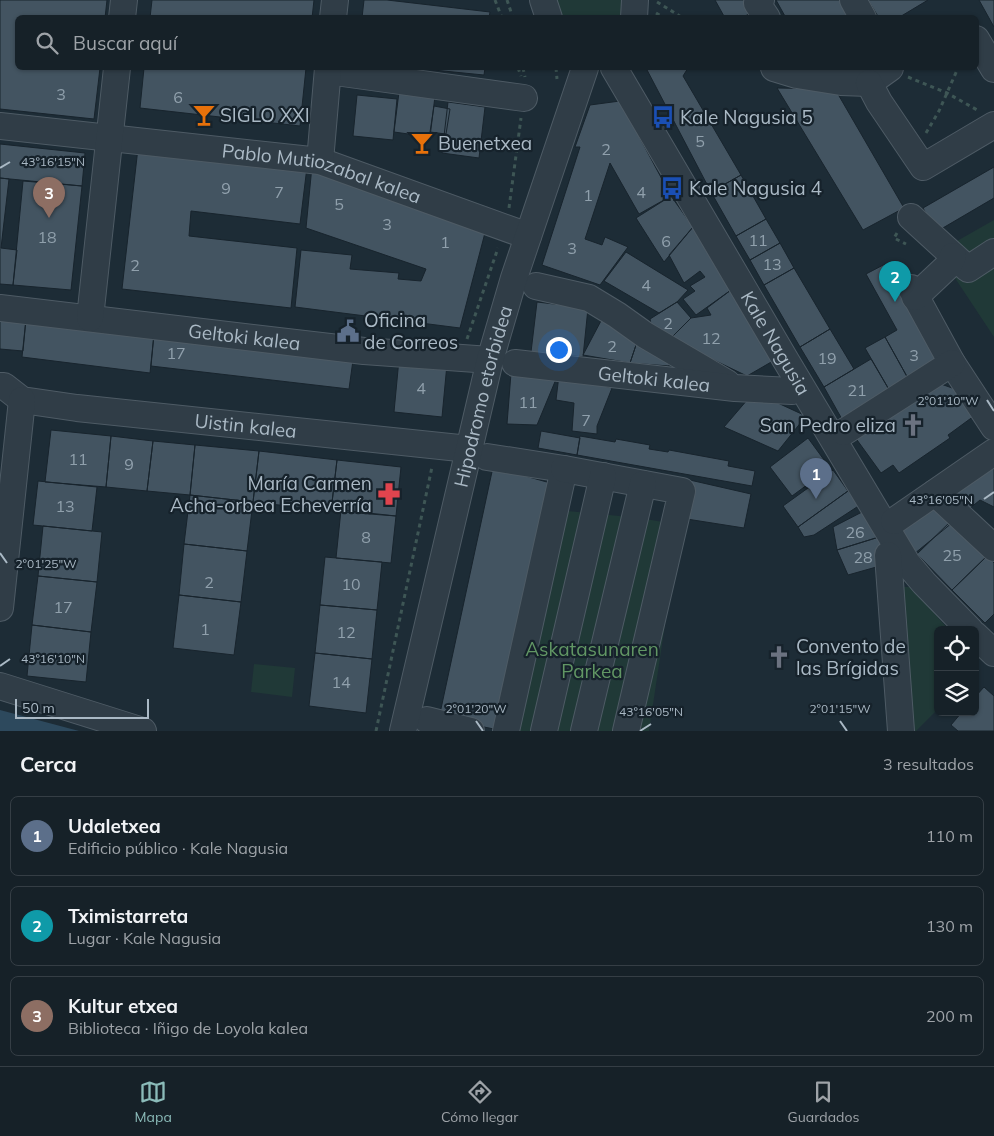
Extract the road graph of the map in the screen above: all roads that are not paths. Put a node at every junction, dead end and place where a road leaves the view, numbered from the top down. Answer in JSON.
{"nodes":[{"id":1,"x":124,"y":0,"type":"edge"},
{"id":2,"x":335,"y":0,"type":"edge"},
{"id":3,"x":543,"y":0,"type":"edge"},
{"id":4,"x":761,"y":0,"type":"edge"},
{"id":5,"x":853,"y":0,"type":"edge"},
{"id":6,"x":122,"y":15,"type":"edge"},
{"id":7,"x":333,"y":15,"type":"edge"},
{"id":8,"x":548,"y":15,"type":"edge"},
{"id":9,"x":765,"y":15,"type":"edge"},
{"id":10,"x":862,"y":15,"type":"edge"},
{"id":11,"x":979,"y":44,"type":"edge"},
{"id":12,"x":994,"y":68,"type":"edge"},
{"id":13,"x":116,"y":70,"type":"edge"},
{"id":14,"x":328,"y":70,"type":"edge"},
{"id":15,"x":335,"y":70,"type":"edge"},
{"id":16,"x":585,"y":70,"type":"edge"},
{"id":17,"x":615,"y":70,"type":"edge"},
{"id":18,"x":780,"y":70,"type":"edge"},
{"id":19,"x":898,"y":72,"type":"edge"},
{"id":20,"x":869,"y":83,"type":"junction"},
{"id":21,"x":524,"y":98,"type":"dead end"},
{"id":22,"x":988,"y":119,"type":"edge"},
{"id":23,"x":0,"y":126,"type":"edge"},
{"id":24,"x":108,"y":139,"type":"junction"},
{"id":25,"x":320,"y":161,"type":"junction"},
{"id":26,"x":911,"y":217,"type":"dead end"},
{"id":27,"x":528,"y":236,"type":"junction"},
{"id":28,"x":994,"y":252,"type":"edge"},
{"id":29,"x":953,"y":256,"type":"junction"},
{"id":30,"x":536,"y":286,"type":"dead end"},
{"id":31,"x":0,"y":308,"type":"edge"},
{"id":32,"x":90,"y":318,"type":"junction"},
{"id":33,"x":490,"y":360,"type":"junction"},
{"id":34,"x":516,"y":363,"type":"dead end"},
{"id":35,"x":952,"y":363,"type":"junction"},
{"id":36,"x":0,"y":386,"type":"edge"},
{"id":37,"x":735,"y":388,"type":"junction"},
{"id":38,"x":792,"y":391,"type":"dead end"},
{"id":39,"x":22,"y":400,"type":"junction"},
{"id":40,"x":994,"y":427,"type":"edge"},
{"id":41,"x":844,"y":432,"type":"dead end"},
{"id":42,"x":994,"y":452,"type":"edge"},
{"id":43,"x":478,"y":453,"type":"junction"},
{"id":44,"x":564,"y":469,"type":"junction"},
{"id":45,"x":603,"y":476,"type":"junction"},
{"id":46,"x":643,"y":484,"type":"junction"},
{"id":47,"x":935,"y":493,"type":"junction"},
{"id":48,"x":894,"y":521,"type":"dead end"},
{"id":49,"x":994,"y":548,"type":"edge"},
{"id":50,"x":888,"y":556,"type":"dead end"},
{"id":51,"x":619,"y":585,"type":"junction"},
{"id":52,"x":658,"y":594,"type":"junction"},
{"id":53,"x":0,"y":608,"type":"edge"},
{"id":54,"x":983,"y":637,"type":"edge"},
{"id":55,"x":561,"y":657,"type":"junction"},
{"id":56,"x":600,"y":666,"type":"junction"},
{"id":57,"x":0,"y":686,"type":"edge"},
{"id":58,"x":427,"y":720,"type":"dead end"},
{"id":59,"x":143,"y":731,"type":"edge"},
{"id":60,"x":403,"y":731,"type":"edge"},
{"id":61,"x":471,"y":731,"type":"edge"},
{"id":62,"x":506,"y":731,"type":"edge"},
{"id":63,"x":544,"y":731,"type":"edge"},
{"id":64,"x":584,"y":731,"type":"edge"},
{"id":65,"x":626,"y":731,"type":"edge"},
{"id":66,"x":900,"y":731,"type":"edge"}],
"edges":[{"from":1,"to":6,"type":"street"},
{"from":2,"to":7,"type":"street"},
{"from":3,"to":8,"type":"street"},
{"from":4,"to":9,"type":"street"},
{"from":5,"to":10,"type":"street"},
{"from":11,"to":12,"type":"street"},
{"from":13,"to":24,"type":"street"},
{"from":14,"to":25,"type":"street"},
{"from":15,"to":21,"type":"street"},
{"from":16,"to":27,"type":"street","name":"Hipodromo etorbidea"},
{"from":17,"to":54,"type":"street","name":"Kale Nagusia"},
{"from":18,"to":20,"type":"street"},
{"from":19,"to":20,"type":"street"},
{"from":20,"to":22,"type":"street"},
{"from":23,"to":24,"type":"street","name":"Pablo Mutiozabal kalea"},
{"from":24,"to":25,"type":"street","name":"Pablo Mutiozabal kalea"},
{"from":24,"to":32,"type":"street"},
{"from":25,"to":27,"type":"street","name":"Pablo Mutiozabal kalea"},
{"from":26,"to":29,"type":"street"},
{"from":27,"to":33,"type":"street","name":"Hipodromo etorbidea"},
{"from":28,"to":29,"type":"street"},
{"from":29,"to":35,"type":"street"},
{"from":30,"to":37,"type":"street"},
{"from":31,"to":32,"type":"street","name":"Geltoki kalea"},
{"from":32,"to":33,"type":"street","name":"Geltoki kalea"},
{"from":33,"to":43,"type":"street","name":"Hipodromo etorbidea"},
{"from":34,"to":37,"type":"street","name":"Geltoki kalea"},
{"from":35,"to":40,"type":"street"},
{"from":35,"to":41,"type":"street"},
{"from":36,"to":39,"type":"street","name":"Uistin kalea"},
{"from":37,"to":38,"type":"street","name":"Geltoki kalea"},
{"from":39,"to":43,"type":"street","name":"Uistin kalea"},
{"from":39,"to":53,"type":"street"},
{"from":42,"to":47,"type":"street"},
{"from":43,"to":44,"type":"street","name":"Uistin kalea"},
{"from":43,"to":60,"type":"street","name":"Hipodromo etorbidea"},
{"from":44,"to":45,"type":"street","name":"Uistin kalea"},
{"from":44,"to":62,"type":"street"},
{"from":45,"to":46,"type":"street","name":"Uistin kalea"},
{"from":45,"to":55,"type":"street"},
{"from":46,"to":51,"type":"street"},
{"from":46,"to":52,"type":"street","name":"Uistin kalea"},
{"from":47,"to":48,"type":"street"},
{"from":47,"to":49,"type":"street"},
{"from":50,"to":66,"type":"street"},
{"from":51,"to":52,"type":"street"},
{"from":51,"to":56,"type":"street"},
{"from":52,"to":65,"type":"street"},
{"from":55,"to":56,"type":"street"},
{"from":55,"to":63,"type":"street"},
{"from":56,"to":64,"type":"street"},
{"from":57,"to":59,"type":"street"},
{"from":58,"to":61,"type":"street"}]}
